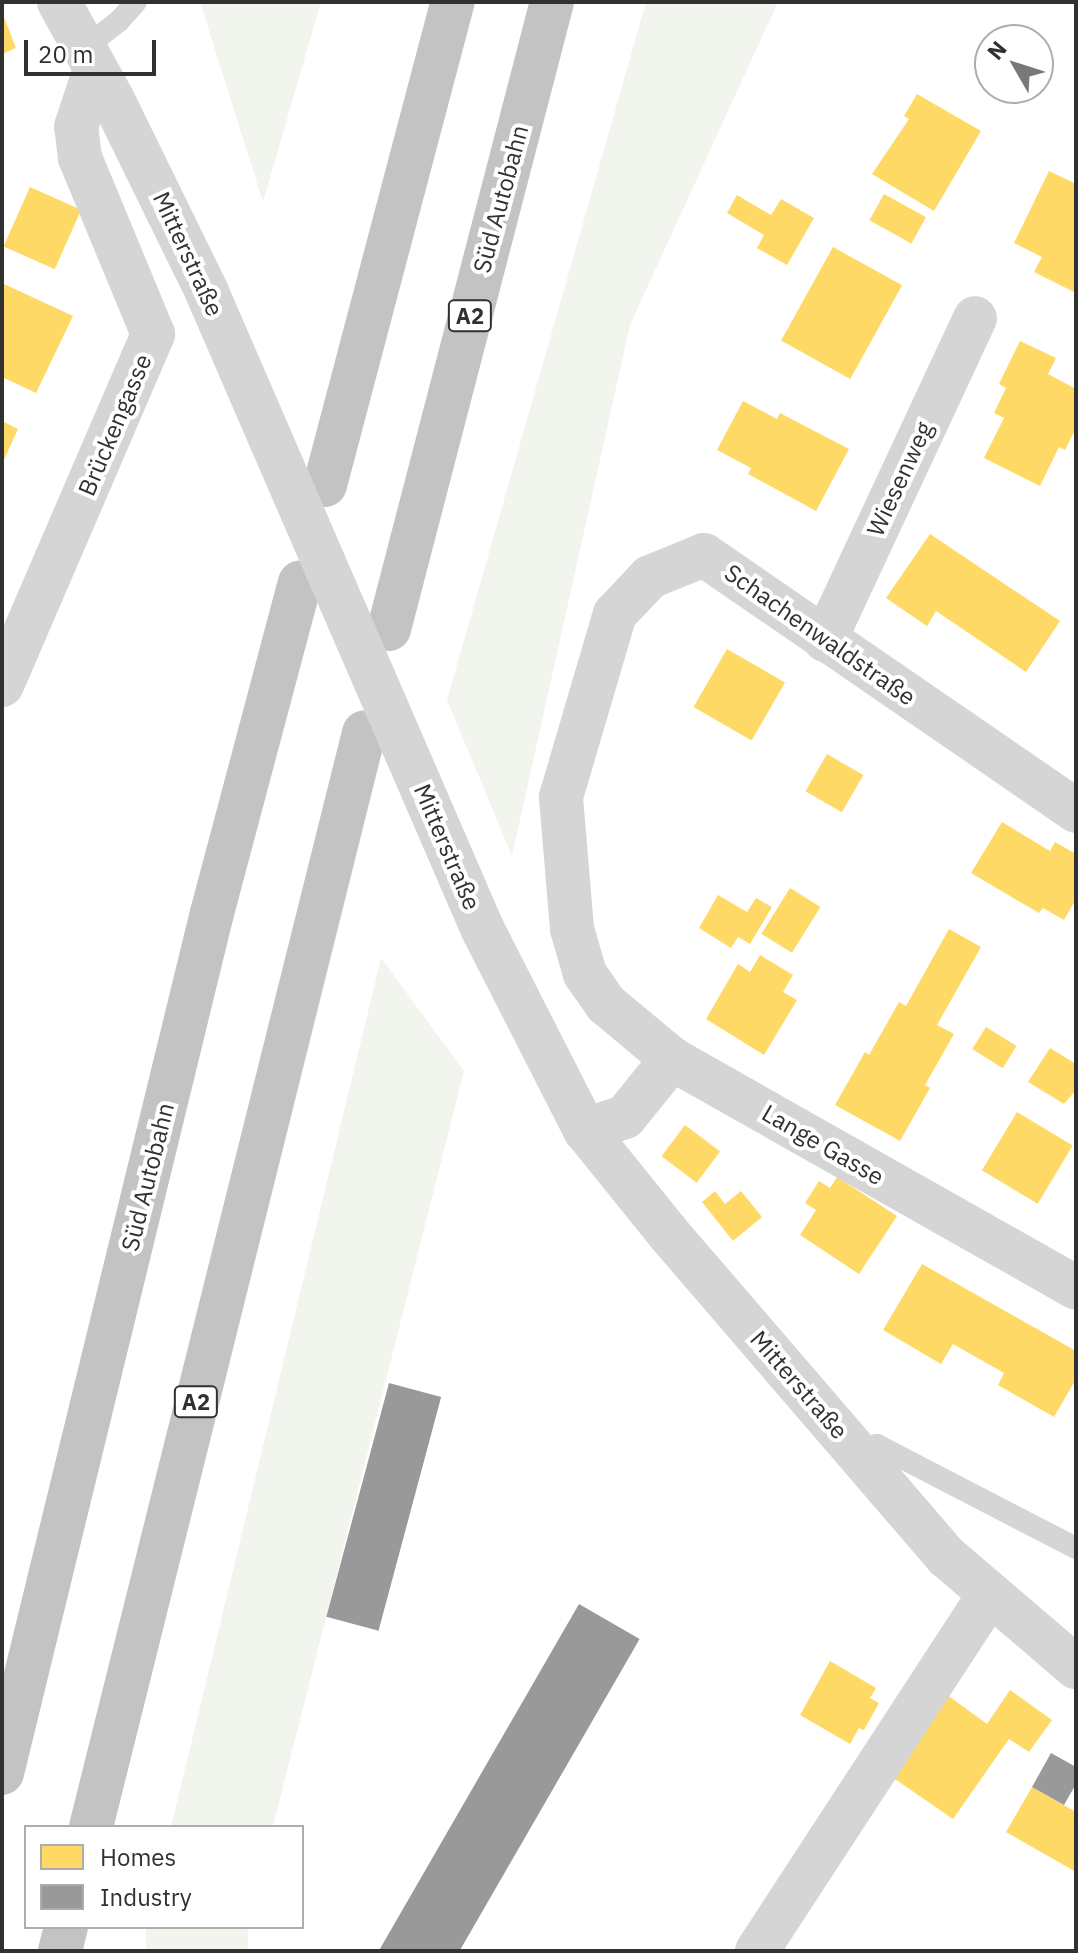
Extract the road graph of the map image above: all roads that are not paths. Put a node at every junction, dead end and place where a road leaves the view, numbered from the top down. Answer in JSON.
{"nodes":[{"id":1,"x":59,"y":2,"type":"edge"},
{"id":2,"x":136,"y":2,"type":"edge"},
{"id":3,"x":453,"y":2,"type":"edge"},
{"id":4,"x":552,"y":2,"type":"edge"},
{"id":5,"x":89,"y":60,"type":"junction"},
{"id":6,"x":975,"y":318,"type":"dead end"},
{"id":7,"x":325,"y":485,"type":"dead end"},
{"id":8,"x":300,"y":583,"type":"dead end"},
{"id":9,"x":389,"y":629,"type":"dead end"},
{"id":10,"x":825,"y":640,"type":"junction"},
{"id":11,"x":2,"y":685,"type":"edge"},
{"id":12,"x":364,"y":733,"type":"dead end"},
{"id":13,"x":1076,"y":811,"type":"edge"},
{"id":14,"x":672,"y":1059,"type":"junction"},
{"id":15,"x":585,"y":1130,"type":"junction"},
{"id":16,"x":1076,"y":1288,"type":"edge"},
{"id":17,"x":856,"y":1451,"type":"junction"},
{"id":18,"x":1076,"y":1548,"type":"edge"},
{"id":19,"x":990,"y":1594,"type":"junction"},
{"id":20,"x":1076,"y":1667,"type":"edge"},
{"id":21,"x":2,"y":1773,"type":"edge"},
{"id":22,"x":91,"y":1825,"type":"edge"},
{"id":23,"x":66,"y":1929,"type":"edge"},
{"id":24,"x":60,"y":1951,"type":"edge"},
{"id":25,"x":757,"y":1951,"type":"edge"}],
"edges":[{"from":1,"to":5,"type":"street","name":"Mitterstraße"},
{"from":2,"to":5,"type":"lane"},
{"from":3,"to":7,"type":"highway"},
{"from":4,"to":9,"type":"highway","name":"Süd Autobahn","number":"A2"},
{"from":5,"to":11,"type":"street","name":"Brückengasse"},
{"from":5,"to":15,"type":"street","name":"Mitterstraße","bridge":true},
{"from":6,"to":10,"type":"street","name":"Wiesenweg"},
{"from":8,"to":21,"type":"highway","name":"Süd Autobahn"},
{"from":10,"to":13,"type":"street","name":"Schachenwaldstraße"},
{"from":10,"to":14,"type":"street","name":"Schachenwaldstraße"},
{"from":12,"to":22,"type":"highway","number":"A2"},
{"from":14,"to":15,"type":"street"},
{"from":14,"to":16,"type":"street","name":"Lange Gasse"},
{"from":15,"to":17,"type":"street","name":"Mitterstraße"},
{"from":17,"to":18,"type":"lane"},
{"from":17,"to":19,"type":"street","name":"Mitterstraße"},
{"from":19,"to":20,"type":"street","name":"Mitterstraße"},
{"from":19,"to":25,"type":"street"},
{"from":23,"to":24,"type":"highway"}]}
